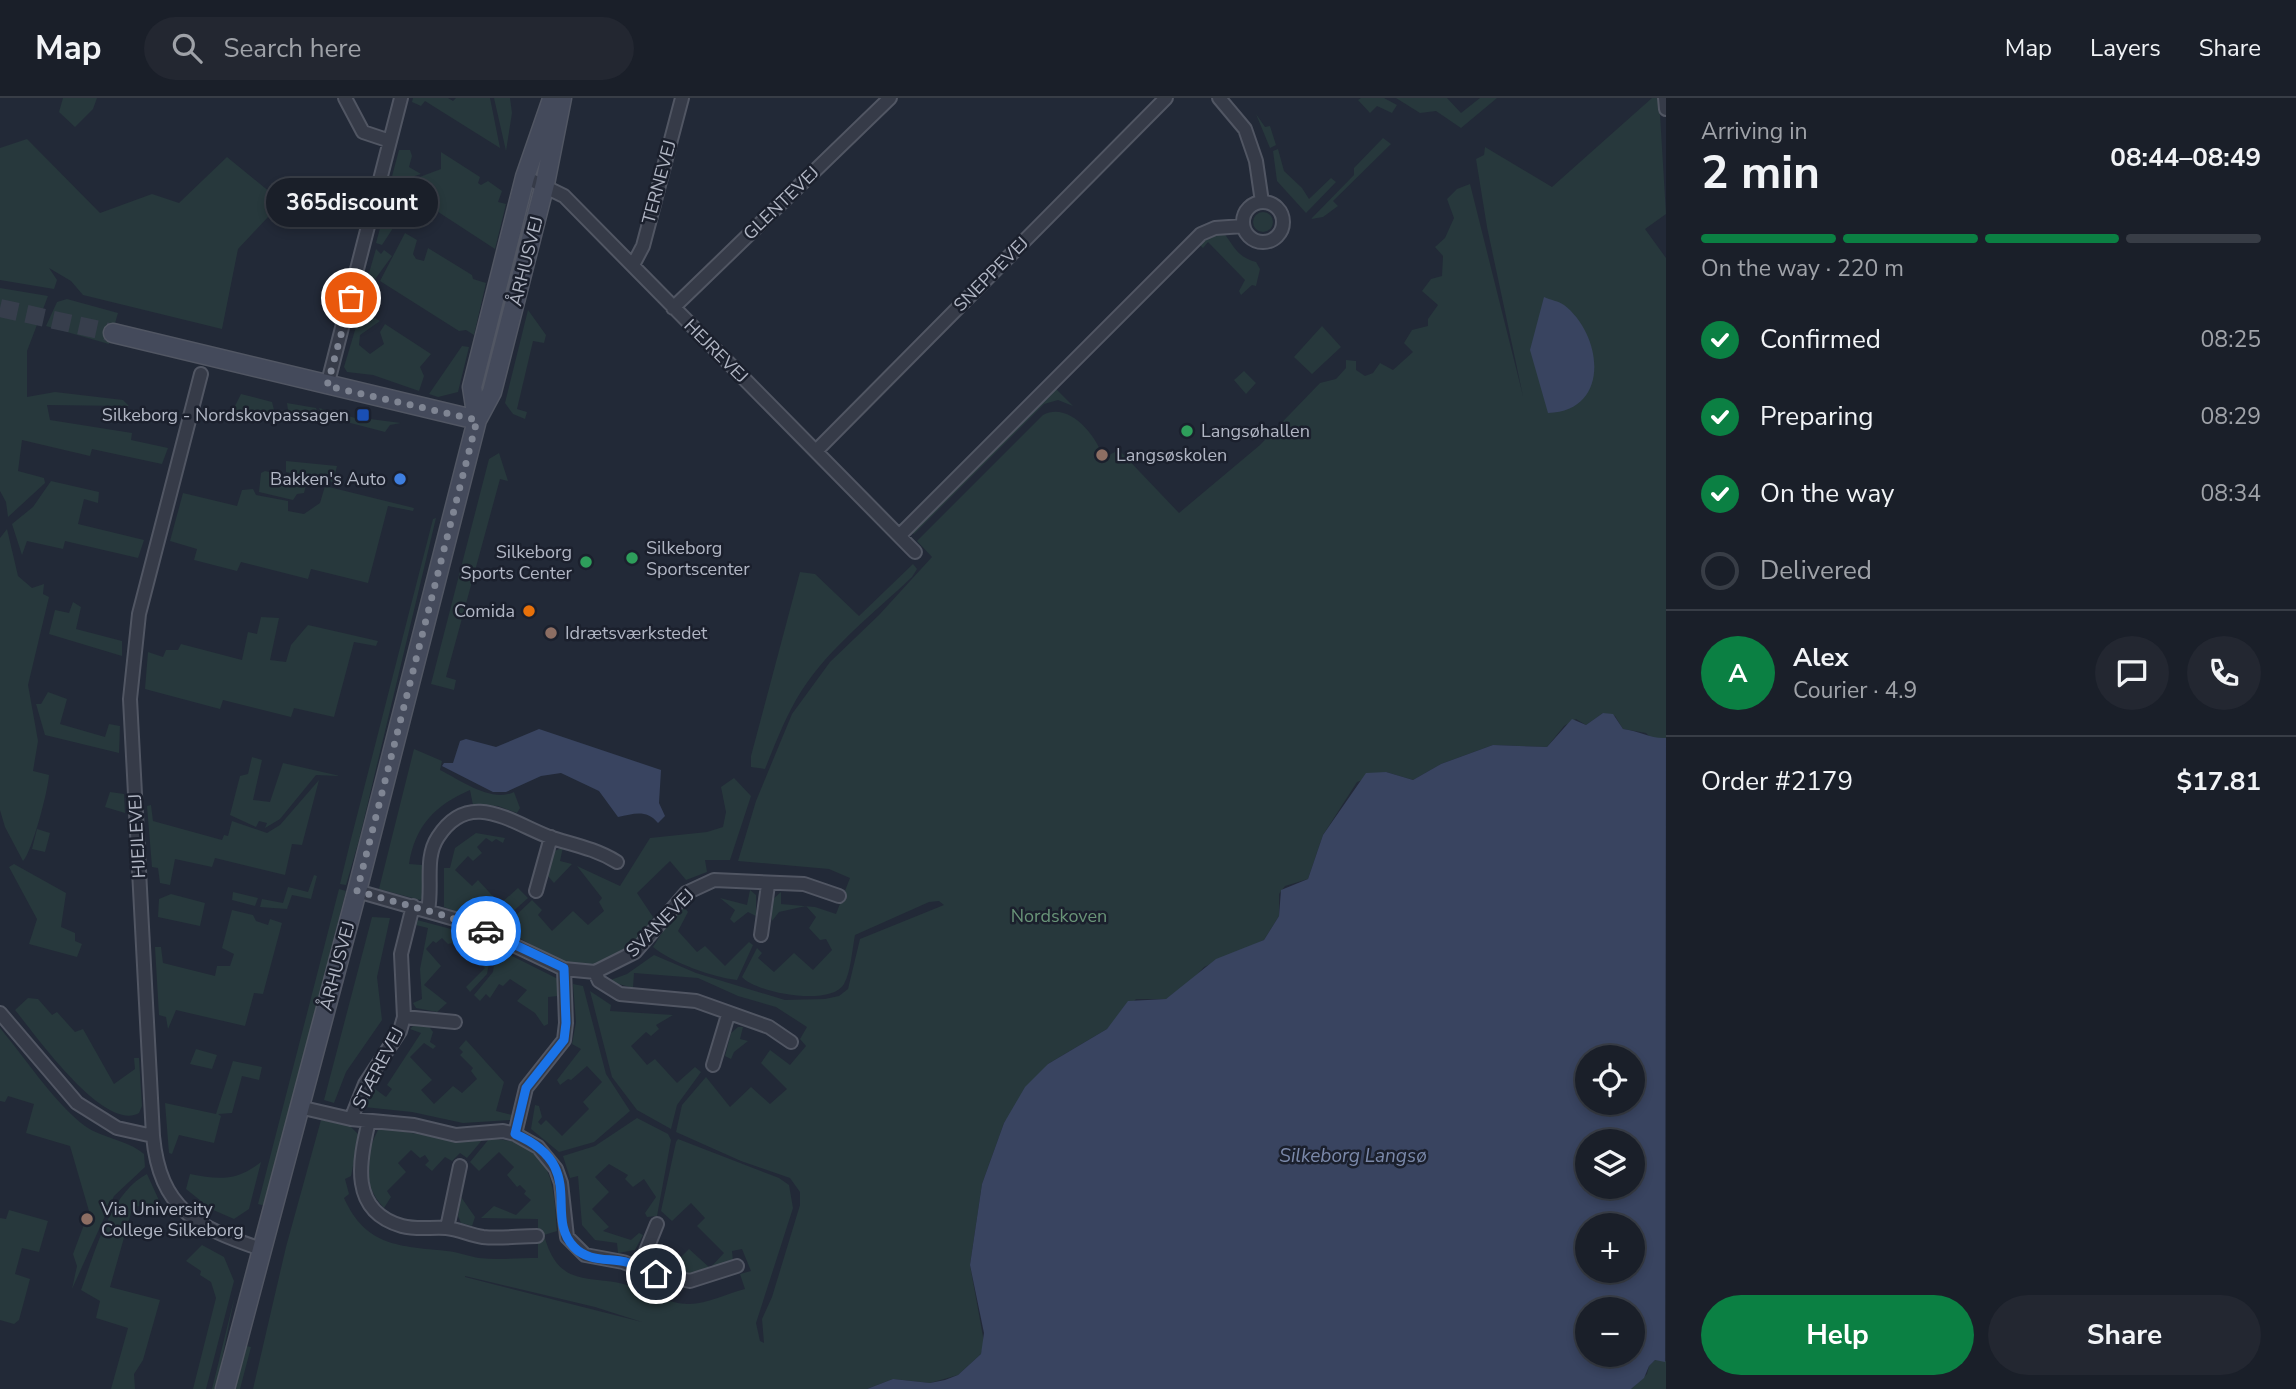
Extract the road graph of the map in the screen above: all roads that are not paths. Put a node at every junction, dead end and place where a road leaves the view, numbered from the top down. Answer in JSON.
{"nodes":[{"id":1,"x":345,"y":98,"type":"edge"},
{"id":2,"x":401,"y":98,"type":"edge"},
{"id":3,"x":552,"y":98,"type":"edge"},
{"id":4,"x":562,"y":98,"type":"edge"},
{"id":5,"x":682,"y":98,"type":"edge"},
{"id":6,"x":890,"y":98,"type":"edge"},
{"id":7,"x":1166,"y":98,"type":"edge"},
{"id":8,"x":1219,"y":98,"type":"edge"},
{"id":9,"x":1665,"y":98,"type":"edge"},
{"id":10,"x":1666,"y":109,"type":"edge"},
{"id":11,"x":390,"y":141,"type":"junction"},
{"id":12,"x":525,"y":177,"type":"junction"},
{"id":13,"x":545,"y":184,"type":"junction"},
{"id":14,"x":1262,"y":202,"type":"junction"},
{"id":15,"x":1244,"y":226,"type":"junction"},
{"id":16,"x":632,"y":265,"type":"junction"},
{"id":17,"x":673,"y":308,"type":"junction"},
{"id":18,"x":113,"y":332,"type":"tunnel mouth"},
{"id":19,"x":201,"y":374,"type":"dead end"},
{"id":20,"x":327,"y":386,"type":"junction"},
{"id":21,"x":477,"y":420,"type":"junction"},
{"id":22,"x":816,"y":451,"type":"junction"},
{"id":23,"x":900,"y":535,"type":"junction"},
{"id":24,"x":915,"y":552,"type":"dead end"},
{"id":25,"x":551,"y":837,"type":"junction"},
{"id":26,"x":617,"y":862,"type":"dead end"},
{"id":27,"x":768,"y":885,"type":"junction"},
{"id":28,"x":357,"y":891,"type":"junction"},
{"id":29,"x":536,"y":891,"type":"dead end"},
{"id":30,"x":839,"y":896,"type":"dead end"},
{"id":31,"x":413,"y":906,"type":"junction"},
{"id":32,"x":428,"y":910,"type":"junction"},
{"id":33,"x":761,"y":936,"type":"dead end"},
{"id":34,"x":564,"y":968,"type":"junction"},
{"id":35,"x":595,"y":972,"type":"junction"},
{"id":36,"x":0,"y":1013,"type":"edge"},
{"id":37,"x":728,"y":1015,"type":"junction"},
{"id":38,"x":404,"y":1017,"type":"junction"},
{"id":39,"x":455,"y":1022,"type":"dead end"},
{"id":40,"x":791,"y":1042,"type":"dead end"},
{"id":41,"x":713,"y":1065,"type":"dead end"},
{"id":42,"x":299,"y":1107,"type":"junction"},
{"id":43,"x":351,"y":1119,"type":"junction"},
{"id":44,"x":369,"y":1121,"type":"junction"},
{"id":45,"x":515,"y":1134,"type":"junction"},
{"id":46,"x":153,"y":1136,"type":"junction"},
{"id":47,"x":460,"y":1166,"type":"dead end"},
{"id":48,"x":657,"y":1224,"type":"dead end"},
{"id":49,"x":447,"y":1228,"type":"junction"},
{"id":50,"x":537,"y":1236,"type":"dead end"},
{"id":51,"x":261,"y":1249,"type":"junction"},
{"id":52,"x":640,"y":1266,"type":"junction"},
{"id":53,"x":737,"y":1266,"type":"dead end"},
{"id":54,"x":225,"y":1389,"type":"edge"}],
"edges":[{"from":1,"to":11,"type":"street"},
{"from":2,"to":11,"type":"street"},
{"from":3,"to":12,"type":"street","name":"ÅRHUSVEJ"},
{"from":4,"to":13,"type":"street","name":"ÅRHUSVEJ"},
{"from":5,"to":16,"type":"street","name":"TERNEVEJ"},
{"from":6,"to":17,"type":"street","name":"GLENTEVEJ"},
{"from":7,"to":22,"type":"street","name":"SNEPPEVEJ"},
{"from":8,"to":14,"type":"street"},
{"from":9,"to":10,"type":"street"},
{"from":11,"to":20,"type":"street"},
{"from":12,"to":13,"type":"street","name":"HEJREVEJ"},
{"from":12,"to":21,"type":"street","name":"ÅRHUSVEJ"},
{"from":13,"to":16,"type":"street","name":"HEJREVEJ"},
{"from":13,"to":21,"type":"street","name":"ÅRHUSVEJ"},
{"from":14,"to":15,"type":"street"},
{"from":14,"to":15,"type":"street"},
{"from":15,"to":23,"type":"street"},
{"from":16,"to":17,"type":"street","name":"HEJREVEJ"},
{"from":17,"to":22,"type":"street","name":"HEJREVEJ"},
{"from":18,"to":20,"type":"street"},
{"from":19,"to":46,"type":"street","name":"HJEJLEVEJ"},
{"from":20,"to":21,"type":"street"},
{"from":21,"to":28,"type":"street","name":"ÅRHUSVEJ"},
{"from":22,"to":23,"type":"street","name":"HEJREVEJ"},
{"from":23,"to":24,"type":"street","name":"HEJREVEJ"},
{"from":25,"to":26,"type":"street"},
{"from":25,"to":29,"type":"street"},
{"from":25,"to":32,"type":"street"},
{"from":27,"to":30,"type":"street","name":"SVANEVEJ"},
{"from":27,"to":33,"type":"street"},
{"from":27,"to":35,"type":"street","name":"SVANEVEJ"},
{"from":28,"to":31,"type":"street"},
{"from":28,"to":42,"type":"street","name":"ÅRHUSVEJ"},
{"from":31,"to":32,"type":"street"},
{"from":31,"to":38,"type":"street","name":"STÆREVEJ"},
{"from":32,"to":34,"type":"street"},
{"from":34,"to":35,"type":"street"},
{"from":34,"to":45,"type":"street"},
{"from":35,"to":37,"type":"street"},
{"from":36,"to":46,"type":"street"},
{"from":37,"to":40,"type":"street"},
{"from":37,"to":41,"type":"street"},
{"from":38,"to":39,"type":"street","name":"STÆREVEJ"},
{"from":38,"to":43,"type":"street","name":"STÆREVEJ"},
{"from":42,"to":43,"type":"street","name":"STÆREVEJ"},
{"from":42,"to":51,"type":"street","name":"ÅRHUSVEJ"},
{"from":43,"to":44,"type":"street","name":"STÆREVEJ"},
{"from":44,"to":45,"type":"street","name":"STÆREVEJ"},
{"from":44,"to":49,"type":"street","name":"STÆREVEJ"},
{"from":45,"to":52,"type":"street"},
{"from":46,"to":51,"type":"street","name":"HJEJLEVEJ"},
{"from":47,"to":49,"type":"street"},
{"from":48,"to":52,"type":"street"},
{"from":49,"to":50,"type":"street","name":"STÆREVEJ"},
{"from":51,"to":54,"type":"street","name":"ÅRHUSVEJ"},
{"from":52,"to":53,"type":"street"}]}
